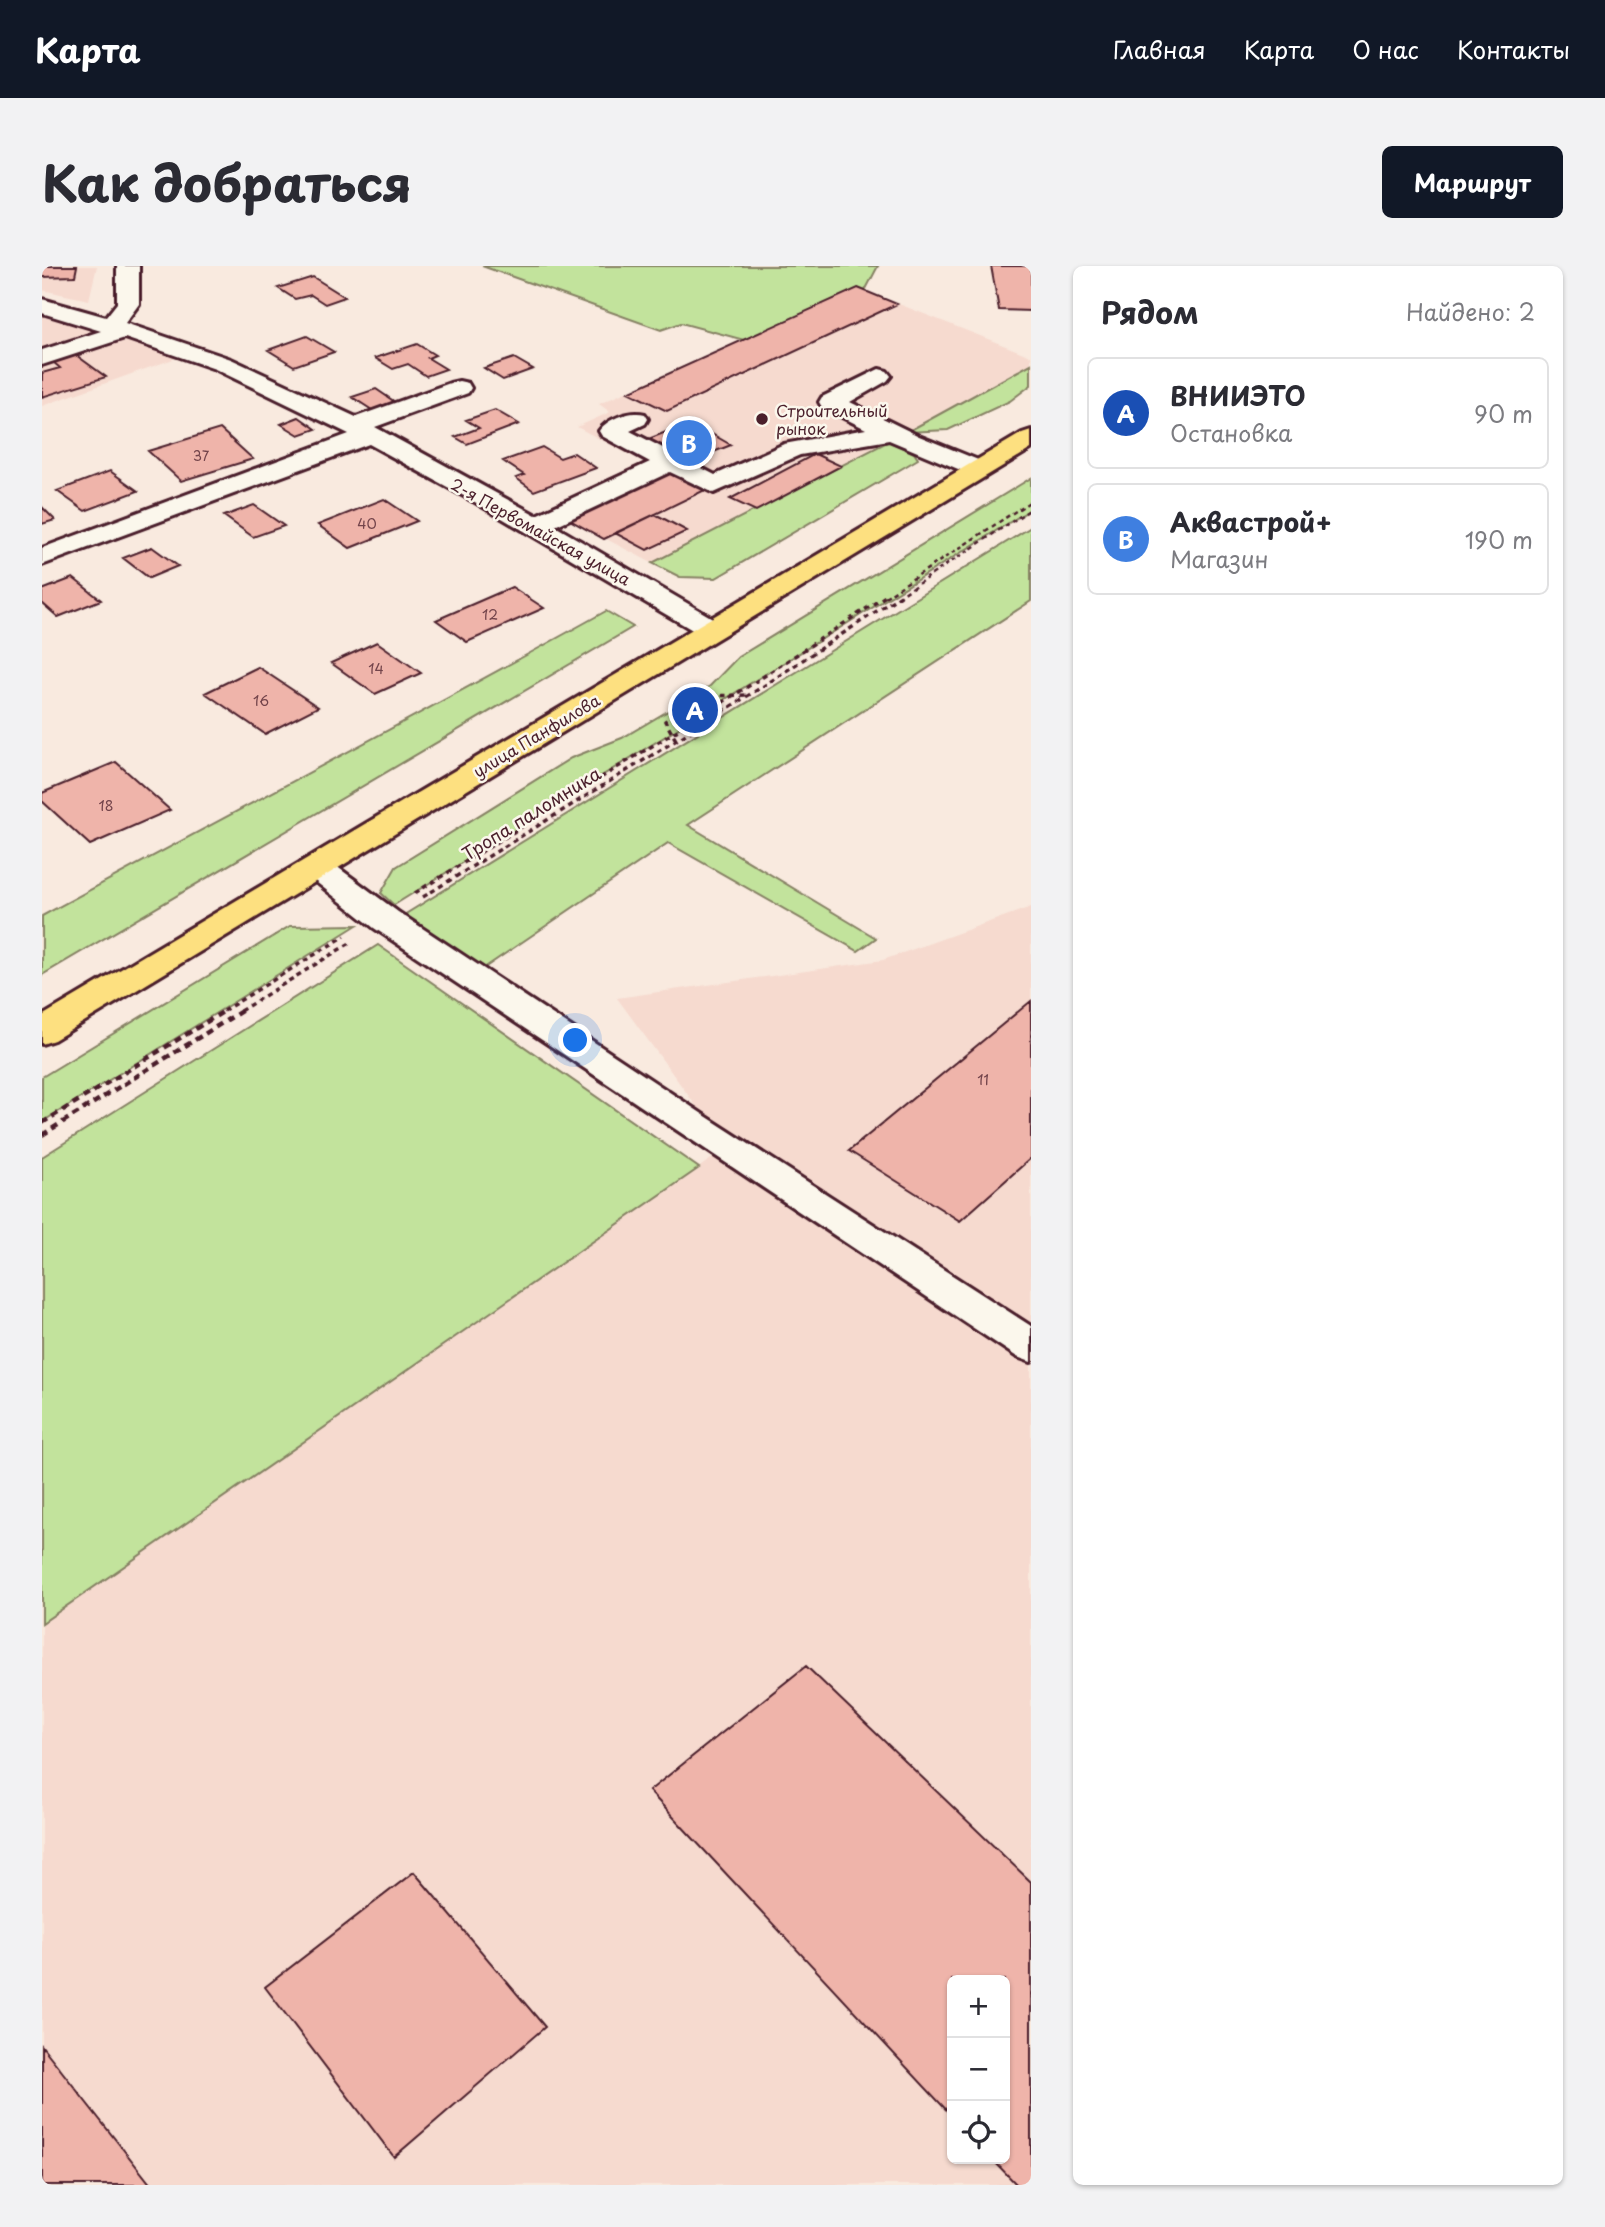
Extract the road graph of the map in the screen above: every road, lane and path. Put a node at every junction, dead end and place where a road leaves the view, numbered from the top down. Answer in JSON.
{"nodes":[{"id":1,"x":128,"y":266,"type":"edge"},
{"id":2,"x":42,"y":306,"type":"edge"},
{"id":3,"x":118,"y":328,"type":"junction"},
{"id":4,"x":42,"y":358,"type":"edge"},
{"id":5,"x":879,"y":376,"type":"dead end"},
{"id":6,"x":459,"y":388,"type":"dead end"},
{"id":7,"x":636,"y":419,"type":"dead end"},
{"id":8,"x":361,"y":431,"type":"junction"},
{"id":9,"x":892,"y":432,"type":"junction"},
{"id":10,"x":1031,"y":438,"type":"edge"},
{"id":11,"x":670,"y":462,"type":"junction"},
{"id":12,"x":979,"y":469,"type":"junction"},
{"id":13,"x":1031,"y":500,"type":"edge"},
{"id":14,"x":1031,"y":509,"type":"edge"},
{"id":15,"x":534,"y":526,"type":"junction"},
{"id":16,"x":42,"y":556,"type":"edge"},
{"id":17,"x":711,"y":629,"type":"junction"},
{"id":18,"x":733,"y":695,"type":"junction"},
{"id":19,"x":748,"y":695,"type":"junction"},
{"id":20,"x":672,"y":734,"type":"junction"},
{"id":21,"x":676,"y":740,"type":"junction"},
{"id":22,"x":317,"y":867,"type":"junction"},
{"id":23,"x":383,"y":917,"type":"junction"},
{"id":24,"x":42,"y":1032,"type":"edge"},
{"id":25,"x":42,"y":1123,"type":"edge"},
{"id":26,"x":42,"y":1136,"type":"edge"},
{"id":27,"x":1031,"y":1346,"type":"edge"}],
"edges":[{"from":1,"to":3,"type":"street"},
{"from":2,"to":3,"type":"street","name":"2-я Первомайская улица"},
{"from":3,"to":4,"type":"street"},
{"from":3,"to":8,"type":"street","name":"2-я Первомайская улица"},
{"from":5,"to":9,"type":"street"},
{"from":6,"to":8,"type":"street"},
{"from":7,"to":11,"type":"street"},
{"from":8,"to":15,"type":"street","name":"2-я Первомайская улица"},
{"from":8,"to":16,"type":"street"},
{"from":9,"to":11,"type":"street"},
{"from":9,"to":12,"type":"street"},
{"from":10,"to":12,"type":"main road","name":"улица Панфилова"},
{"from":11,"to":15,"type":"street"},
{"from":12,"to":17,"type":"main road","name":"улица Панфилова"},
{"from":13,"to":18,"type":"path"},
{"from":14,"to":19,"type":"path","name":"Тропа паломника"},
{"from":15,"to":17,"type":"street","name":"2-я Первомайская улица"},
{"from":17,"to":22,"type":"main road","name":"улица Панфилова"},
{"from":18,"to":19,"type":"path"},
{"from":18,"to":20,"type":"path"},
{"from":18,"to":20,"type":"path"},
{"from":19,"to":21,"type":"path","name":"Тропа паломника"},
{"from":20,"to":21,"type":"path"},
{"from":20,"to":23,"type":"path"},
{"from":21,"to":23,"type":"path","name":"Тропа паломника"},
{"from":22,"to":23,"type":"street"},
{"from":22,"to":24,"type":"main road","name":"улица Панфилова"},
{"from":23,"to":25,"type":"path"},
{"from":23,"to":26,"type":"path","name":"Тропа паломника"},
{"from":23,"to":27,"type":"street"}]}
